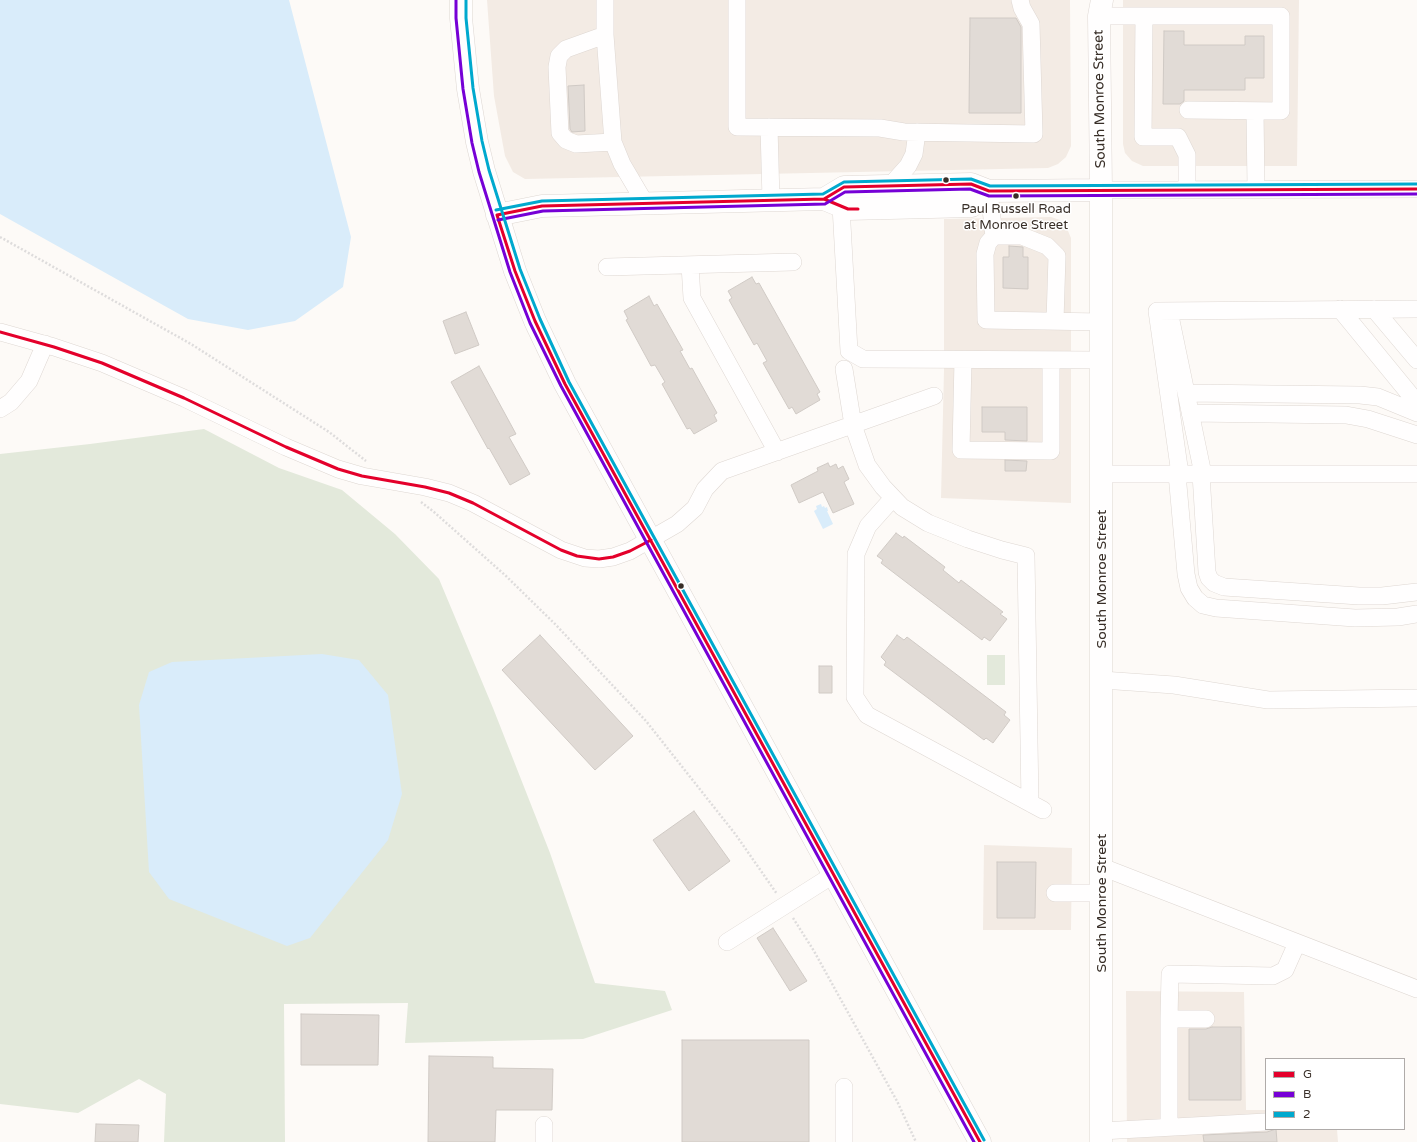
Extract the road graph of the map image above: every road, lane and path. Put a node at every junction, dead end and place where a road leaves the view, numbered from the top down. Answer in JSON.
{"nodes":[{"id":1,"x":461,"y":0,"type":"edge"},
{"id":2,"x":605,"y":0,"type":"edge"},
{"id":3,"x":737,"y":0,"type":"edge"},
{"id":4,"x":1020,"y":0,"type":"edge"},
{"id":5,"x":1099,"y":5,"type":"edge"},
{"id":6,"x":1144,"y":16,"type":"junction"},
{"id":7,"x":605,"y":35,"type":"junction"},
{"id":8,"x":1188,"y":110,"type":"dead end"},
{"id":9,"x":1255,"y":111,"type":"junction"},
{"id":10,"x":769,"y":127,"type":"junction"},
{"id":11,"x":917,"y":132,"type":"junction"},
{"id":12,"x":613,"y":142,"type":"junction"},
{"id":13,"x":890,"y":186,"type":"junction"},
{"id":14,"x":1417,"y":189,"type":"edge"},
{"id":15,"x":1101,"y":190,"type":"junction"},
{"id":16,"x":1187,"y":190,"type":"junction"},
{"id":17,"x":1256,"y":190,"type":"junction"},
{"id":18,"x":989,"y":191,"type":"junction"},
{"id":19,"x":772,"y":200,"type":"junction"},
{"id":20,"x":645,"y":203,"type":"junction"},
{"id":21,"x":832,"y":203,"type":"junction"},
{"id":22,"x":497,"y":215,"type":"junction"},
{"id":23,"x":994,"y":236,"type":"junction"},
{"id":24,"x":0,"y":237,"type":"edge"},
{"id":25,"x":793,"y":262,"type":"dead end"},
{"id":26,"x":690,"y":265,"type":"junction"},
{"id":27,"x":607,"y":267,"type":"dead end"},
{"id":28,"x":1340,"y":309,"type":"junction"},
{"id":29,"x":1374,"y":309,"type":"junction"},
{"id":30,"x":1417,"y":309,"type":"edge"},
{"id":31,"x":1169,"y":310,"type":"junction"},
{"id":32,"x":1055,"y":321,"type":"junction"},
{"id":33,"x":1102,"y":322,"type":"junction"},
{"id":34,"x":0,"y":332,"type":"edge"},
{"id":35,"x":45,"y":344,"type":"junction"},
{"id":36,"x":963,"y":360,"type":"junction"},
{"id":37,"x":1051,"y":360,"type":"junction"},
{"id":38,"x":1102,"y":360,"type":"junction"},
{"id":39,"x":1417,"y":360,"type":"edge"},
{"id":40,"x":844,"y":369,"type":"dead end"},
{"id":41,"x":1186,"y":393,"type":"junction"},
{"id":42,"x":934,"y":396,"type":"dead end"},
{"id":43,"x":1417,"y":403,"type":"edge"},
{"id":44,"x":0,"y":409,"type":"edge"},
{"id":45,"x":1417,"y":413,"type":"edge"},
{"id":46,"x":1190,"y":414,"type":"junction"},
{"id":47,"x":853,"y":425,"type":"junction"},
{"id":48,"x":1417,"y":435,"type":"edge"},
{"id":49,"x":777,"y":452,"type":"junction"},
{"id":50,"x":369,"y":464,"type":"dead end"},
{"id":51,"x":1102,"y":474,"type":"junction"},
{"id":52,"x":1179,"y":474,"type":"junction"},
{"id":53,"x":1202,"y":474,"type":"junction"},
{"id":54,"x":1417,"y":474,"type":"edge"},
{"id":55,"x":893,"y":498,"type":"junction"},
{"id":56,"x":416,"y":499,"type":"dead end"},
{"id":57,"x":651,"y":540,"type":"junction"},
{"id":58,"x":1417,"y":592,"type":"edge"},
{"id":59,"x":1417,"y":614,"type":"edge"},
{"id":60,"x":1102,"y":680,"type":"junction"},
{"id":61,"x":1417,"y":698,"type":"edge"},
{"id":62,"x":1102,"y":866,"type":"junction"},
{"id":63,"x":833,"y":875,"type":"junction"},
{"id":64,"x":1102,"y":893,"type":"junction"},
{"id":65,"x":1055,"y":894,"type":"dead end"},
{"id":66,"x":785,"y":906,"type":"junction"},
{"id":67,"x":727,"y":942,"type":"dead end"},
{"id":68,"x":1297,"y":943,"type":"junction"},
{"id":69,"x":1417,"y":989,"type":"edge"},
{"id":70,"x":1169,"y":1019,"type":"junction"},
{"id":71,"x":1206,"y":1019,"type":"dead end"},
{"id":72,"x":844,"y":1087,"type":"dead end"},
{"id":73,"x":1265,"y":1122,"type":"edge"},
{"id":74,"x":544,"y":1124,"type":"dead end"},
{"id":75,"x":1163,"y":1132,"type":"edge"},
{"id":76,"x":1101,"y":1136,"type":"edge"},
{"id":77,"x":544,"y":1142,"type":"edge"},
{"id":78,"x":844,"y":1142,"type":"edge"},
{"id":79,"x":916,"y":1142,"type":"edge"},
{"id":80,"x":980,"y":1142,"type":"edge"}],
"edges":[{"from":1,"to":22,"type":"main road"},
{"from":2,"to":7,"type":"street"},
{"from":3,"to":10,"type":"street"},
{"from":4,"to":11,"type":"street"},
{"from":5,"to":6,"type":"street"},
{"from":5,"to":15,"type":"main road","name":"South Monroe Street"},
{"from":6,"to":9,"type":"street"},
{"from":6,"to":16,"type":"street"},
{"from":7,"to":12,"type":"street"},
{"from":7,"to":12,"type":"street"},
{"from":8,"to":9,"type":"street"},
{"from":9,"to":17,"type":"street"},
{"from":10,"to":11,"type":"street"},
{"from":10,"to":19,"type":"street"},
{"from":11,"to":13,"type":"street"},
{"from":12,"to":20,"type":"street"},
{"from":13,"to":18,"type":"main road"},
{"from":13,"to":21,"type":"main road"},
{"from":14,"to":17,"type":"street"},
{"from":15,"to":16,"type":"street"},
{"from":15,"to":18,"type":"main road"},
{"from":15,"to":33,"type":"main road","name":"South Monroe Street"},
{"from":16,"to":17,"type":"street"},
{"from":18,"to":21,"type":"main road"},
{"from":18,"to":23,"type":"street"},
{"from":19,"to":20,"type":"main road"},
{"from":19,"to":21,"type":"main road"},
{"from":20,"to":22,"type":"main road"},
{"from":21,"to":36,"type":"street"},
{"from":22,"to":57,"type":"main road"},
{"from":23,"to":32,"type":"street"},
{"from":23,"to":32,"type":"street"},
{"from":24,"to":50,"type":"path"},
{"from":25,"to":26,"type":"street"},
{"from":26,"to":27,"type":"street"},
{"from":26,"to":49,"type":"street"},
{"from":28,"to":29,"type":"street"},
{"from":28,"to":31,"type":"street"},
{"from":28,"to":43,"type":"street"},
{"from":29,"to":30,"type":"street"},
{"from":29,"to":39,"type":"street"},
{"from":31,"to":41,"type":"street"},
{"from":31,"to":52,"type":"street"},
{"from":32,"to":33,"type":"street"},
{"from":33,"to":38,"type":"main road","name":"South Monroe Street"},
{"from":34,"to":35,"type":"street"},
{"from":35,"to":44,"type":"street"},
{"from":35,"to":57,"type":"street"},
{"from":36,"to":37,"type":"street"},
{"from":36,"to":37,"type":"street"},
{"from":37,"to":38,"type":"street"},
{"from":38,"to":51,"type":"main road","name":"South Monroe Street"},
{"from":40,"to":47,"type":"street"},
{"from":41,"to":45,"type":"street"},
{"from":41,"to":46,"type":"street"},
{"from":42,"to":47,"type":"street"},
{"from":46,"to":48,"type":"street"},
{"from":46,"to":53,"type":"street"},
{"from":47,"to":49,"type":"street"},
{"from":47,"to":55,"type":"street"},
{"from":49,"to":57,"type":"street"},
{"from":51,"to":52,"type":"street"},
{"from":51,"to":60,"type":"main road","name":"South Monroe Street"},
{"from":52,"to":53,"type":"street"},
{"from":52,"to":59,"type":"street"},
{"from":53,"to":54,"type":"street"},
{"from":53,"to":58,"type":"street"},
{"from":55,"to":55,"type":"street"},
{"from":56,"to":66,"type":"path"},
{"from":57,"to":63,"type":"main road"},
{"from":60,"to":61,"type":"street"},
{"from":60,"to":62,"type":"main road","name":"South Monroe Street"},
{"from":62,"to":64,"type":"main road","name":"South Monroe Street"},
{"from":62,"to":68,"type":"street"},
{"from":63,"to":66,"type":"street"},
{"from":63,"to":80,"type":"main road"},
{"from":64,"to":65,"type":"street"},
{"from":64,"to":76,"type":"main road","name":"South Monroe Street"},
{"from":66,"to":67,"type":"street"},
{"from":66,"to":79,"type":"path"},
{"from":68,"to":69,"type":"street"},
{"from":68,"to":70,"type":"street"},
{"from":70,"to":71,"type":"street"},
{"from":70,"to":75,"type":"street"},
{"from":72,"to":78,"type":"street"},
{"from":73,"to":75,"type":"street"},
{"from":74,"to":77,"type":"street"},
{"from":75,"to":76,"type":"street"}]}
